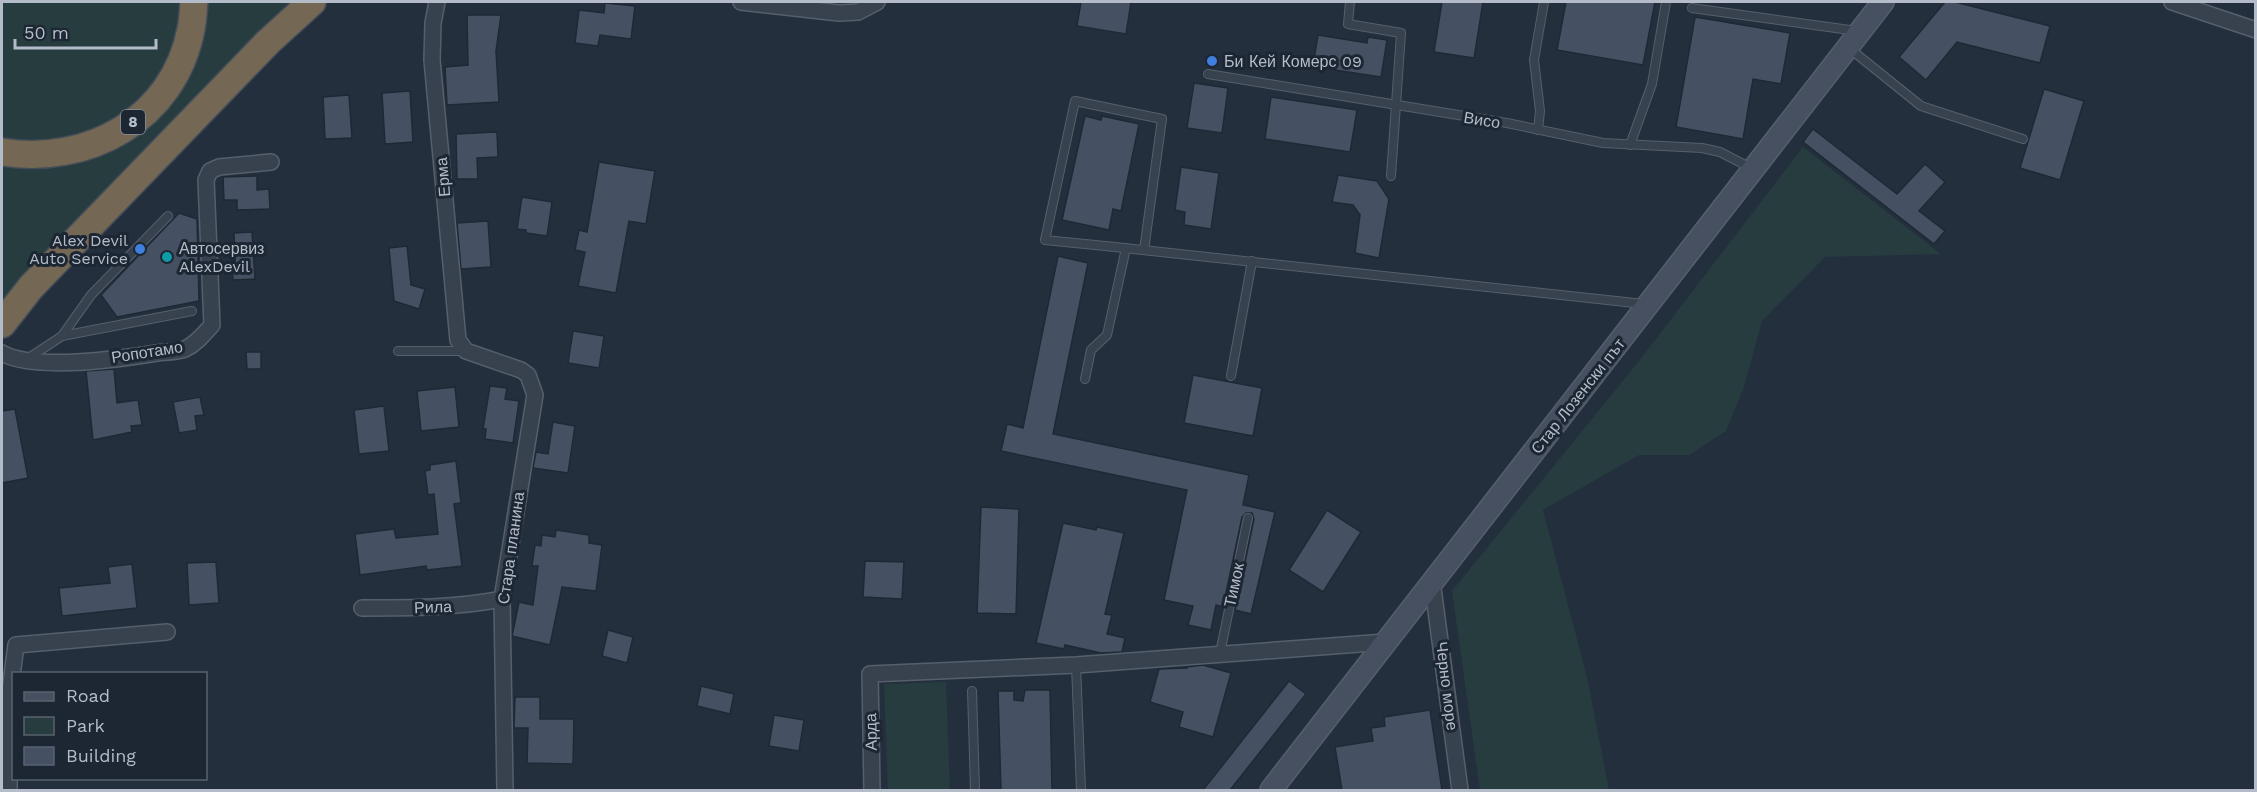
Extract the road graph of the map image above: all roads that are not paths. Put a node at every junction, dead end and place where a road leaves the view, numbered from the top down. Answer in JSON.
{"nodes":[{"id":1,"x":194,"y":2,"type":"edge"},
{"id":2,"x":312,"y":2,"type":"edge"},
{"id":3,"x":437,"y":2,"type":"edge"},
{"id":4,"x":741,"y":2,"type":"edge"},
{"id":5,"x":877,"y":2,"type":"edge"},
{"id":6,"x":1350,"y":2,"type":"edge"},
{"id":7,"x":1544,"y":2,"type":"edge"},
{"id":8,"x":1666,"y":2,"type":"edge"},
{"id":9,"x":1883,"y":2,"type":"edge"},
{"id":10,"x":2172,"y":2,"type":"edge"},
{"id":11,"x":1692,"y":8,"type":"dead end"},
{"id":12,"x":2256,"y":30,"type":"edge"},
{"id":13,"x":1854,"y":39,"type":"junction"},
{"id":14,"x":1208,"y":75,"type":"dead end"},
{"id":15,"x":1396,"y":105,"type":"junction"},
{"id":16,"x":1538,"y":130,"type":"junction"},
{"id":17,"x":2023,"y":139,"type":"dead end"},
{"id":18,"x":1630,"y":145,"type":"junction"},
{"id":19,"x":2,"y":152,"type":"edge"},
{"id":20,"x":271,"y":162,"type":"dead end"},
{"id":21,"x":1753,"y":169,"type":"junction"},
{"id":22,"x":1391,"y":176,"type":"dead end"},
{"id":23,"x":168,"y":216,"type":"dead end"},
{"id":24,"x":1126,"y":248,"type":"junction"},
{"id":25,"x":1144,"y":250,"type":"junction"},
{"id":26,"x":1252,"y":261,"type":"junction"},
{"id":27,"x":1650,"y":305,"type":"junction"},
{"id":28,"x":192,"y":311,"type":"dead end"},
{"id":29,"x":2,"y":324,"type":"edge"},
{"id":30,"x":62,"y":336,"type":"junction"},
{"id":31,"x":398,"y":351,"type":"dead end"},
{"id":32,"x":466,"y":351,"type":"junction"},
{"id":33,"x":2,"y":353,"type":"edge"},
{"id":34,"x":24,"y":360,"type":"junction"},
{"id":35,"x":1231,"y":376,"type":"dead end"},
{"id":36,"x":1085,"y":379,"type":"dead end"},
{"id":37,"x":1248,"y":518,"type":"dead end"},
{"id":38,"x":1432,"y":581,"type":"junction"},
{"id":39,"x":502,"y":599,"type":"junction"},
{"id":40,"x":362,"y":608,"type":"dead end"},
{"id":41,"x":167,"y":632,"type":"dead end"},
{"id":42,"x":1386,"y":642,"type":"junction"},
{"id":43,"x":1220,"y":652,"type":"junction"},
{"id":44,"x":1076,"y":665,"type":"junction"},
{"id":45,"x":12,"y":672,"type":"edge"},
{"id":46,"x":12,"y":676,"type":"edge"},
{"id":47,"x":972,"y":691,"type":"dead end"},
{"id":48,"x":9,"y":790,"type":"edge"},
{"id":49,"x":505,"y":790,"type":"edge"},
{"id":50,"x":872,"y":790,"type":"edge"},
{"id":51,"x":975,"y":790,"type":"edge"},
{"id":52,"x":1081,"y":790,"type":"edge"},
{"id":53,"x":1271,"y":790,"type":"edge"},
{"id":54,"x":1460,"y":790,"type":"edge"}],
"edges":[{"from":1,"to":19,"type":"highway","number":"8"},
{"from":2,"to":29,"type":"highway"},
{"from":3,"to":32,"type":"street","name":"Ерма"},
{"from":4,"to":5,"type":"street"},
{"from":6,"to":15,"type":"lane"},
{"from":7,"to":16,"type":"lane"},
{"from":8,"to":18,"type":"lane"},
{"from":9,"to":13,"type":"street","name":"Стар Лозенски път"},
{"from":10,"to":12,"type":"street"},
{"from":11,"to":13,"type":"lane"},
{"from":13,"to":17,"type":"lane"},
{"from":13,"to":21,"type":"street","name":"Стар Лозенски път"},
{"from":14,"to":15,"type":"lane","name":"Висо"},
{"from":15,"to":16,"type":"lane","name":"Висо"},
{"from":15,"to":22,"type":"lane"},
{"from":16,"to":18,"type":"lane","name":"Висо"},
{"from":18,"to":21,"type":"lane","name":"Висо"},
{"from":20,"to":34,"type":"street","name":"Ропотамо"},
{"from":21,"to":27,"type":"street","name":"Стар Лозенски път"},
{"from":23,"to":30,"type":"lane"},
{"from":24,"to":25,"type":"lane"},
{"from":24,"to":25,"type":"lane"},
{"from":24,"to":36,"type":"lane"},
{"from":25,"to":26,"type":"lane"},
{"from":26,"to":27,"type":"lane"},
{"from":26,"to":35,"type":"lane"},
{"from":27,"to":38,"type":"street","name":"Стар Лозенски път"},
{"from":28,"to":30,"type":"lane"},
{"from":30,"to":34,"type":"lane"},
{"from":31,"to":32,"type":"lane"},
{"from":32,"to":39,"type":"street","name":"Стара планина"},
{"from":33,"to":34,"type":"street","name":"Ропотамо"},
{"from":37,"to":43,"type":"lane","name":"Тимок"},
{"from":38,"to":42,"type":"street","name":"Стар Лозенски път"},
{"from":38,"to":54,"type":"street","name":"Черно море"},
{"from":39,"to":40,"type":"street","name":"Рила"},
{"from":39,"to":49,"type":"street","name":"Стара планина"},
{"from":41,"to":45,"type":"street"},
{"from":42,"to":43,"type":"street"},
{"from":42,"to":53,"type":"street","name":"Стар Лозенски път"},
{"from":43,"to":44,"type":"street"},
{"from":44,"to":50,"type":"street","name":"Арда"},
{"from":44,"to":52,"type":"lane"},
{"from":46,"to":48,"type":"street"},
{"from":47,"to":51,"type":"lane"}]}
